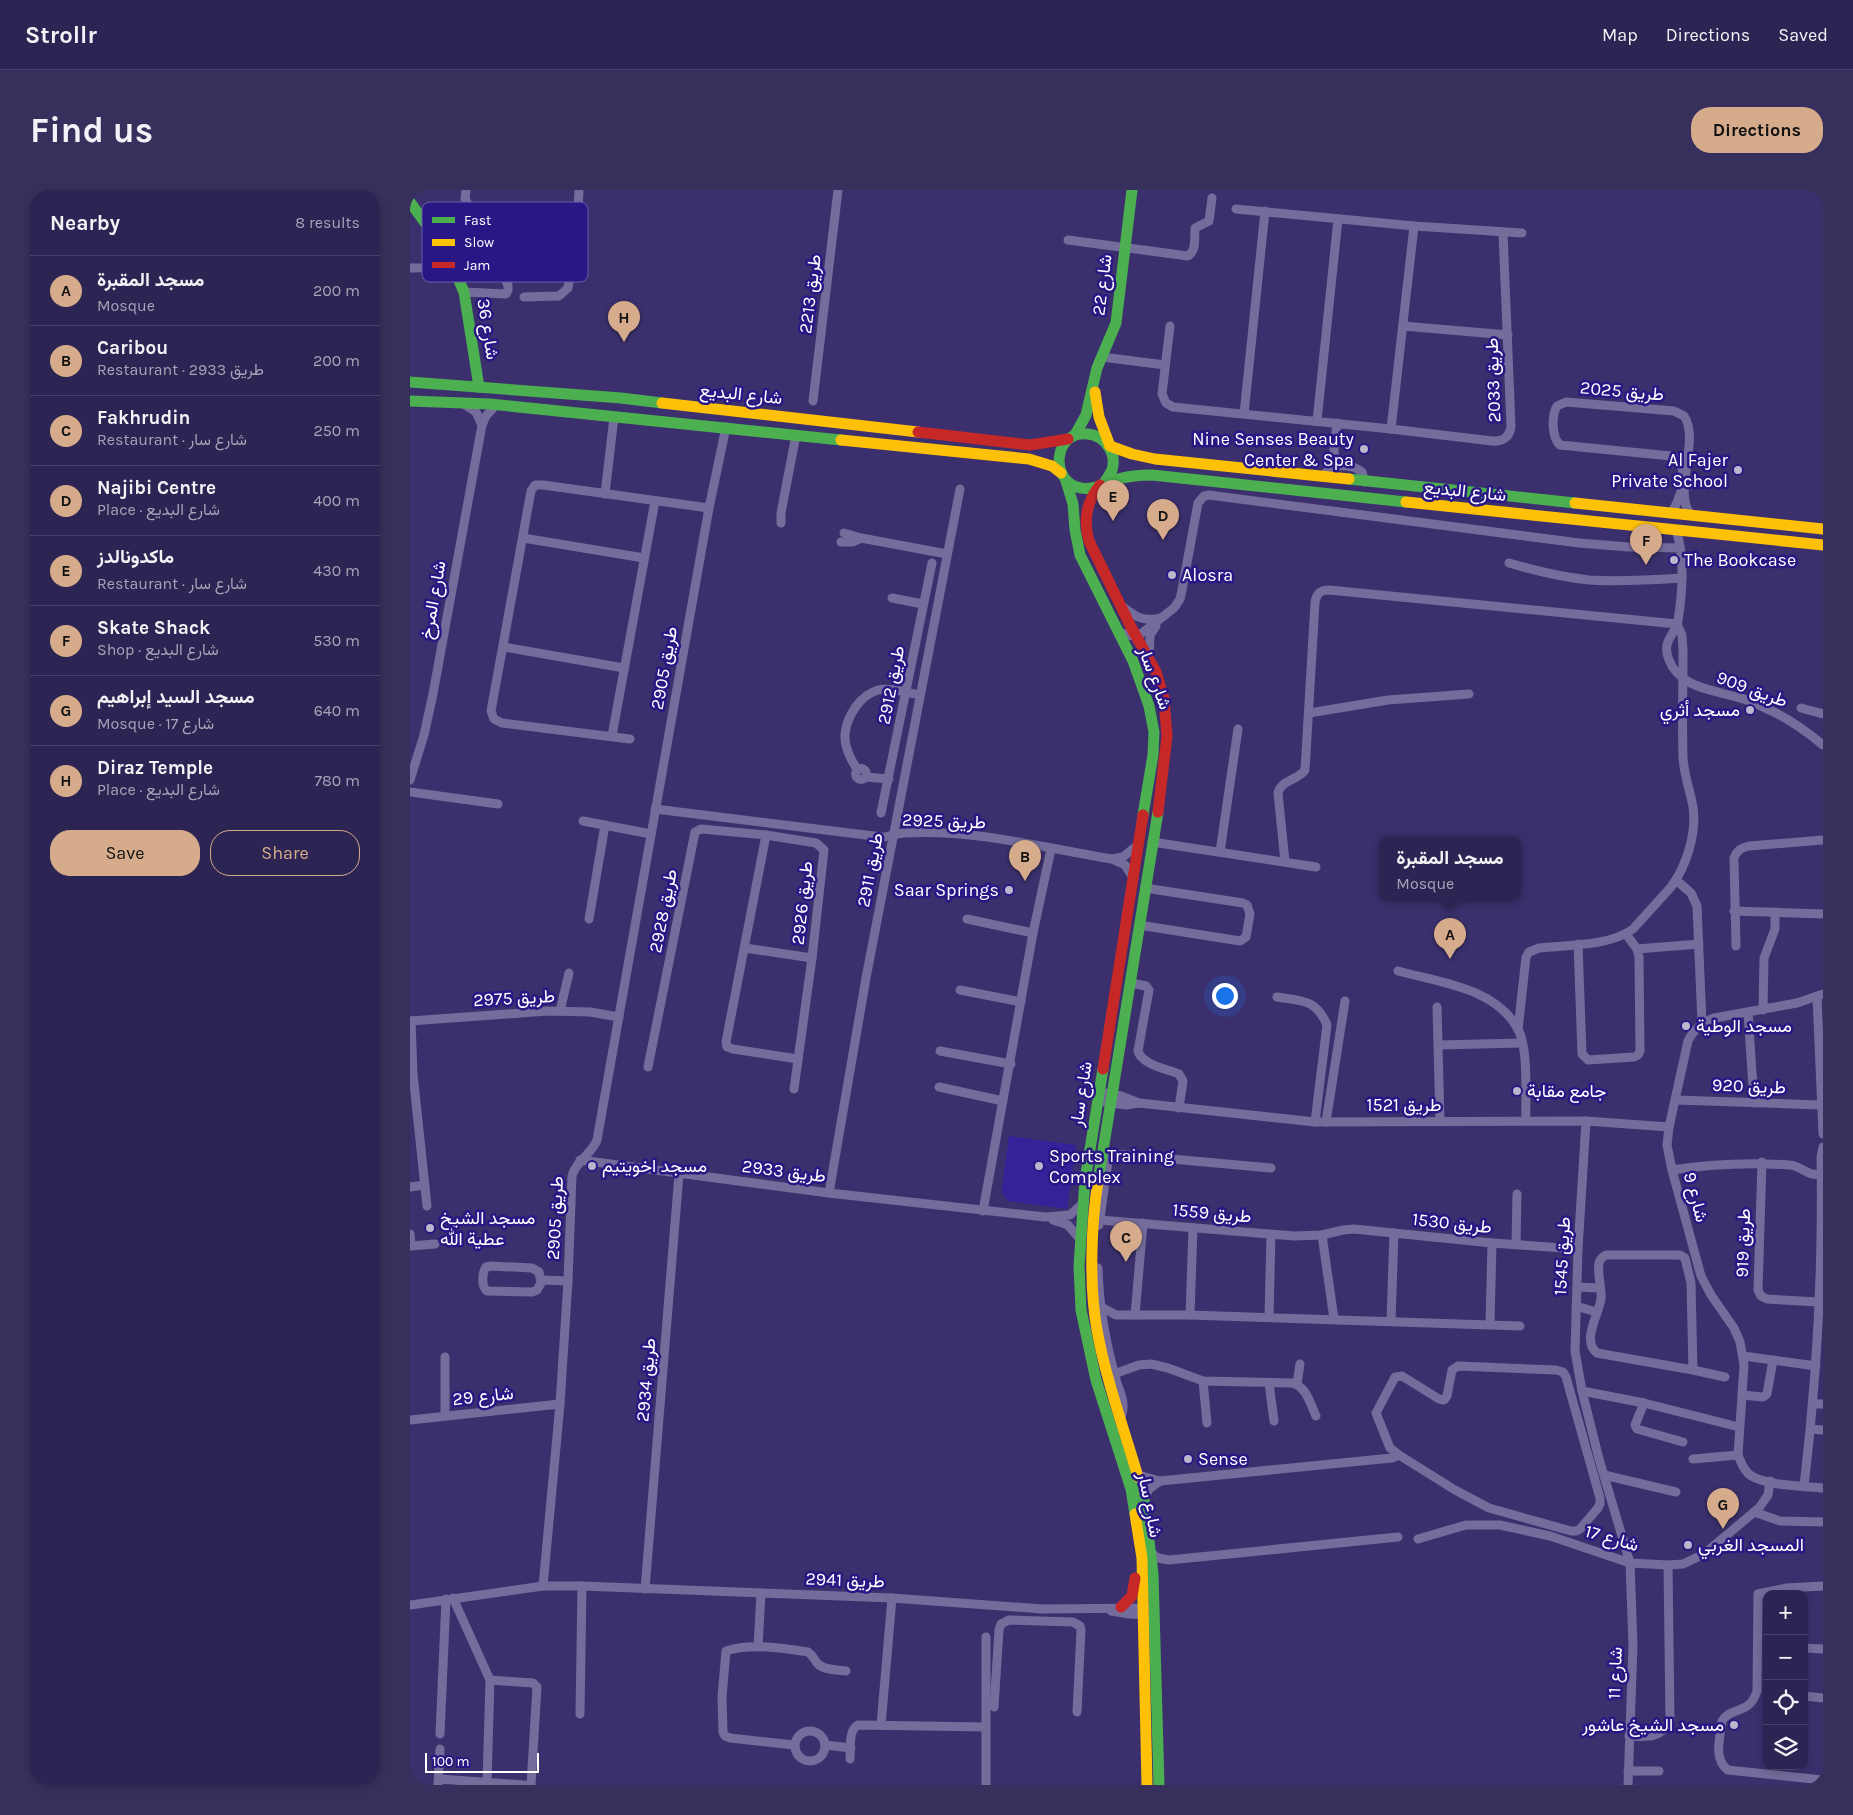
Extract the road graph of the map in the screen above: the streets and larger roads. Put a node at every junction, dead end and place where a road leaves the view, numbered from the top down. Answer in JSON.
{"nodes":[{"id":1,"x":466,"y":190,"type":"edge"},
{"id":2,"x":838,"y":190,"type":"edge"},
{"id":3,"x":1132,"y":190,"type":"edge"},
{"id":4,"x":1212,"y":198,"type":"dead end"},
{"id":5,"x":410,"y":202,"type":"edge"},
{"id":6,"x":467,"y":202,"type":"edge"},
{"id":7,"x":1236,"y":209,"type":"dead end"},
{"id":8,"x":1265,"y":211,"type":"junction"},
{"id":9,"x":1338,"y":218,"type":"junction"},
{"id":10,"x":422,"y":219,"type":"edge"},
{"id":11,"x":1414,"y":226,"type":"junction"},
{"id":12,"x":1503,"y":233,"type":"junction"},
{"id":13,"x":1522,"y":233,"type":"dead end"},
{"id":14,"x":1068,"y":240,"type":"dead end"},
{"id":15,"x":1124,"y":248,"type":"junction"},
{"id":16,"x":460,"y":282,"type":"edge"},
{"id":17,"x":507,"y":282,"type":"edge"},
{"id":18,"x":569,"y":282,"type":"edge"},
{"id":19,"x":464,"y":292,"type":"junction"},
{"id":20,"x":524,"y":297,"type":"dead end"},
{"id":21,"x":1170,"y":326,"type":"dead end"},
{"id":22,"x":1403,"y":326,"type":"junction"},
{"id":23,"x":1508,"y":335,"type":"junction"},
{"id":24,"x":1102,"y":357,"type":"junction"},
{"id":25,"x":1165,"y":365,"type":"junction"},
{"id":26,"x":1094,"y":381,"type":"junction"},
{"id":27,"x":410,"y":382,"type":"edge"},
{"id":28,"x":479,"y":387,"type":"junction"},
{"id":29,"x":410,"y":400,"type":"edge"},
{"id":30,"x":814,"y":402,"type":"dead end"},
{"id":31,"x":460,"y":404,"type":"junction"},
{"id":32,"x":496,"y":405,"type":"junction"},
{"id":33,"x":1244,"y":414,"type":"junction"},
{"id":34,"x":614,"y":417,"type":"junction"},
{"id":35,"x":1316,"y":421,"type":"junction"},
{"id":36,"x":1337,"y":423,"type":"junction"},
{"id":37,"x":482,"y":424,"type":"junction"},
{"id":38,"x":726,"y":428,"type":"junction"},
{"id":39,"x":1391,"y":429,"type":"junction"},
{"id":40,"x":796,"y":435,"type":"junction"},
{"id":41,"x":1072,"y":437,"type":"junction"},
{"id":42,"x":1110,"y":446,"type":"junction"},
{"id":43,"x":1689,"y":447,"type":"junction"},
{"id":44,"x":1671,"y":456,"type":"junction"},
{"id":45,"x":1335,"y":466,"type":"junction"},
{"id":46,"x":1063,"y":477,"type":"junction"},
{"id":47,"x":1324,"y":477,"type":"junction"},
{"id":48,"x":1365,"y":482,"type":"junction"},
{"id":49,"x":1102,"y":484,"type":"junction"},
{"id":50,"x":960,"y":489,"type":"dead end"},
{"id":51,"x":605,"y":494,"type":"junction"},
{"id":52,"x":656,"y":501,"type":"junction"},
{"id":53,"x":709,"y":508,"type":"junction"},
{"id":54,"x":1670,"y":514,"type":"junction"},
{"id":55,"x":1692,"y":516,"type":"junction"},
{"id":56,"x":781,"y":523,"type":"dead end"},
{"id":57,"x":1823,"y":529,"type":"edge"},
{"id":58,"x":1676,"y":530,"type":"junction"},
{"id":59,"x":523,"y":538,"type":"junction"},
{"id":60,"x":842,"y":538,"type":"dead end"},
{"id":61,"x":1823,"y":545,"type":"edge"},
{"id":62,"x":1680,"y":548,"type":"junction"},
{"id":63,"x":947,"y":554,"type":"junction"},
{"id":64,"x":644,"y":558,"type":"junction"},
{"id":65,"x":932,"y":563,"type":"dead end"},
{"id":66,"x":1509,"y":563,"type":"dead end"},
{"id":67,"x":1682,"y":578,"type":"junction"},
{"id":68,"x":892,"y":598,"type":"dead end"},
{"id":69,"x":923,"y":604,"type":"junction"},
{"id":70,"x":1121,"y":605,"type":"junction"},
{"id":71,"x":1165,"y":617,"type":"junction"},
{"id":72,"x":1677,"y":624,"type":"junction"},
{"id":73,"x":1120,"y":633,"type":"junction"},
{"id":74,"x":1136,"y":636,"type":"junction"},
{"id":75,"x":504,"y":647,"type":"junction"},
{"id":76,"x":1149,"y":660,"type":"junction"},
{"id":77,"x":624,"y":668,"type":"junction"},
{"id":78,"x":1683,"y":677,"type":"junction"},
{"id":79,"x":907,"y":692,"type":"junction"},
{"id":80,"x":1469,"y":694,"type":"dead end"},
{"id":81,"x":920,"y":695,"type":"junction"},
{"id":82,"x":1801,"y":708,"type":"dead end"},
{"id":83,"x":1309,"y":713,"type":"junction"},
{"id":84,"x":1823,"y":714,"type":"edge"},
{"id":85,"x":1238,"y":729,"type":"dead end"},
{"id":86,"x":612,"y":736,"type":"junction"},
{"id":87,"x":630,"y":739,"type":"dead end"},
{"id":88,"x":1823,"y":745,"type":"edge"},
{"id":89,"x":411,"y":777,"type":"edge"},
{"id":90,"x":888,"y":779,"type":"junction"},
{"id":91,"x":410,"y":792,"type":"edge"},
{"id":92,"x":498,"y":804,"type":"dead end"},
{"id":93,"x":655,"y":809,"type":"junction"},
{"id":94,"x":881,"y":813,"type":"dead end"},
{"id":95,"x":583,"y":821,"type":"dead end"},
{"id":96,"x":605,"y":825,"type":"junction"},
{"id":97,"x":792,"y":826,"type":"junction"},
{"id":98,"x":651,"y":834,"type":"junction"},
{"id":99,"x":766,"y":835,"type":"junction"},
{"id":100,"x":893,"y":835,"type":"junction"},
{"id":101,"x":790,"y":840,"type":"junction"},
{"id":102,"x":1823,"y":840,"type":"edge"},
{"id":103,"x":1152,"y":842,"type":"junction"},
{"id":104,"x":1140,"y":844,"type":"junction"},
{"id":105,"x":1051,"y":849,"type":"junction"},
{"id":106,"x":824,"y":850,"type":"joint"},
{"id":107,"x":1220,"y":852,"type":"junction"},
{"id":108,"x":1112,"y":859,"type":"junction"},
{"id":109,"x":1285,"y":862,"type":"junction"},
{"id":110,"x":1316,"y":867,"type":"dead end"},
{"id":111,"x":1134,"y":879,"type":"junction"},
{"id":112,"x":1676,"y":880,"type":"junction"},
{"id":113,"x":1145,"y":888,"type":"junction"},
{"id":114,"x":1734,"y":911,"type":"junction"},
{"id":115,"x":1775,"y":912,"type":"junction"},
{"id":116,"x":1823,"y":914,"type":"edge"},
{"id":117,"x":589,"y":919,"type":"dead end"},
{"id":118,"x":967,"y":919,"type":"dead end"},
{"id":119,"x":1139,"y":925,"type":"junction"},
{"id":120,"x":1033,"y":933,"type":"junction"},
{"id":121,"x":1626,"y":934,"type":"junction"},
{"id":122,"x":1578,"y":944,"type":"junction"},
{"id":123,"x":1699,"y":944,"type":"junction"},
{"id":124,"x":1736,"y":946,"type":"dead end"},
{"id":125,"x":745,"y":948,"type":"junction"},
{"id":126,"x":1637,"y":949,"type":"junction"},
{"id":127,"x":812,"y":958,"type":"junction"},
{"id":128,"x":1398,"y":971,"type":"dead end"},
{"id":129,"x":569,"y":973,"type":"dead end"},
{"id":130,"x":1131,"y":983,"type":"junction"},
{"id":131,"x":960,"y":990,"type":"dead end"},
{"id":132,"x":1820,"y":995,"type":"edge"},
{"id":133,"x":1277,"y":996,"type":"dead end"},
{"id":134,"x":1345,"y":1001,"type":"dead end"},
{"id":135,"x":1021,"y":1002,"type":"junction"},
{"id":136,"x":1437,"y":1007,"type":"dead end"},
{"id":137,"x":1763,"y":1010,"type":"junction"},
{"id":138,"x":560,"y":1011,"type":"junction"},
{"id":139,"x":1748,"y":1012,"type":"junction"},
{"id":140,"x":619,"y":1016,"type":"junction"},
{"id":141,"x":410,"y":1021,"type":"edge"},
{"id":142,"x":1702,"y":1023,"type":"junction"},
{"id":143,"x":1518,"y":1030,"type":"junction"},
{"id":144,"x":1522,"y":1043,"type":"junction"},
{"id":145,"x":1439,"y":1045,"type":"junction"},
{"id":146,"x":940,"y":1051,"type":"dead end"},
{"id":147,"x":798,"y":1059,"type":"junction"},
{"id":148,"x":1010,"y":1064,"type":"junction"},
{"id":149,"x":648,"y":1067,"type":"dead end"},
{"id":150,"x":411,"y":1074,"type":"edge"},
{"id":151,"x":939,"y":1087,"type":"dead end"},
{"id":152,"x":794,"y":1089,"type":"dead end"},
{"id":153,"x":1099,"y":1096,"type":"junction"},
{"id":154,"x":1112,"y":1099,"type":"junction"},
{"id":155,"x":1676,"y":1100,"type":"junction"},
{"id":156,"x":1003,"y":1101,"type":"junction"},
{"id":157,"x":1754,"y":1103,"type":"junction"},
{"id":158,"x":1821,"y":1105,"type":"junction"},
{"id":159,"x":1179,"y":1108,"type":"junction"},
{"id":160,"x":1526,"y":1120,"type":"junction"},
{"id":161,"x":414,"y":1121,"type":"edge"},
{"id":162,"x":1440,"y":1121,"type":"junction"},
{"id":163,"x":1586,"y":1121,"type":"junction"},
{"id":164,"x":1315,"y":1122,"type":"junction"},
{"id":165,"x":1326,"y":1122,"type":"junction"},
{"id":166,"x":1669,"y":1127,"type":"junction"},
{"id":167,"x":1823,"y":1134,"type":"edge"},
{"id":168,"x":1823,"y":1147,"type":"edge"},
{"id":169,"x":1106,"y":1153,"type":"junction"},
{"id":170,"x":580,"y":1160,"type":"junction"},
{"id":171,"x":1762,"y":1162,"type":"junction"},
{"id":172,"x":1271,"y":1168,"type":"dead end"},
{"id":173,"x":1672,"y":1170,"type":"junction"},
{"id":174,"x":679,"y":1174,"type":"junction"},
{"id":175,"x":1821,"y":1174,"type":"junction"},
{"id":176,"x":425,"y":1184,"type":"junction"},
{"id":177,"x":410,"y":1187,"type":"edge"},
{"id":178,"x":829,"y":1193,"type":"junction"},
{"id":179,"x":1517,"y":1194,"type":"dead end"},
{"id":180,"x":1082,"y":1204,"type":"junction"},
{"id":181,"x":427,"y":1206,"type":"dead end"},
{"id":182,"x":983,"y":1211,"type":"junction"},
{"id":183,"x":1045,"y":1217,"type":"junction"},
{"id":184,"x":1100,"y":1220,"type":"junction"},
{"id":185,"x":1143,"y":1223,"type":"junction"},
{"id":186,"x":1193,"y":1228,"type":"junction"},
{"id":187,"x":1394,"y":1233,"type":"junction"},
{"id":188,"x":410,"y":1234,"type":"edge"},
{"id":189,"x":1271,"y":1235,"type":"junction"},
{"id":190,"x":1322,"y":1235,"type":"junction"},
{"id":191,"x":1079,"y":1238,"type":"junction"},
{"id":192,"x":1492,"y":1243,"type":"junction"},
{"id":193,"x":435,"y":1244,"type":"dead end"},
{"id":194,"x":1516,"y":1244,"type":"junction"},
{"id":195,"x":411,"y":1246,"type":"edge"},
{"id":196,"x":1578,"y":1249,"type":"junction"},
{"id":197,"x":1821,"y":1261,"type":"edge"},
{"id":198,"x":541,"y":1280,"type":"junction"},
{"id":199,"x":568,"y":1281,"type":"junction"},
{"id":200,"x":1577,"y":1287,"type":"junction"},
{"id":201,"x":1600,"y":1288,"type":"junction"},
{"id":202,"x":1818,"y":1302,"type":"junction"},
{"id":203,"x":1576,"y":1306,"type":"junction"},
{"id":204,"x":1101,"y":1307,"type":"junction"},
{"id":205,"x":1596,"y":1312,"type":"junction"},
{"id":206,"x":1116,"y":1315,"type":"junction"},
{"id":207,"x":1135,"y":1315,"type":"junction"},
{"id":208,"x":1190,"y":1315,"type":"junction"},
{"id":209,"x":1269,"y":1317,"type":"junction"},
{"id":210,"x":1334,"y":1319,"type":"junction"},
{"id":211,"x":1391,"y":1321,"type":"junction"},
{"id":212,"x":1490,"y":1324,"type":"junction"},
{"id":213,"x":1520,"y":1326,"type":"dead end"},
{"id":214,"x":1104,"y":1329,"type":"junction"},
{"id":215,"x":1821,"y":1336,"type":"edge"},
{"id":216,"x":1743,"y":1356,"type":"junction"},
{"id":217,"x":445,"y":1357,"type":"dead end"},
{"id":218,"x":1773,"y":1360,"type":"junction"},
{"id":219,"x":1300,"y":1364,"type":"dead end"},
{"id":220,"x":1816,"y":1366,"type":"junction"},
{"id":221,"x":1693,"y":1370,"type":"junction"},
{"id":222,"x":1114,"y":1374,"type":"junction"},
{"id":223,"x":1725,"y":1377,"type":"dead end"},
{"id":224,"x":1203,"y":1381,"type":"junction"},
{"id":225,"x":1819,"y":1382,"type":"edge"},
{"id":226,"x":1269,"y":1383,"type":"junction"},
{"id":227,"x":1296,"y":1384,"type":"junction"},
{"id":228,"x":1582,"y":1391,"type":"junction"},
{"id":229,"x":1742,"y":1395,"type":"junction"},
{"id":230,"x":1644,"y":1403,"type":"junction"},
{"id":231,"x":560,"y":1404,"type":"junction"},
{"id":232,"x":1813,"y":1404,"type":"junction"},
{"id":233,"x":1823,"y":1404,"type":"edge"},
{"id":234,"x":445,"y":1416,"type":"junction"},
{"id":235,"x":1316,"y":1416,"type":"dead end"},
{"id":236,"x":1121,"y":1417,"type":"junction"},
{"id":237,"x":410,"y":1420,"type":"edge"},
{"id":238,"x":1274,"y":1421,"type":"dead end"},
{"id":239,"x":1207,"y":1423,"type":"dead end"},
{"id":240,"x":1739,"y":1427,"type":"junction"},
{"id":241,"x":1811,"y":1429,"type":"junction"},
{"id":242,"x":1823,"y":1430,"type":"edge"},
{"id":243,"x":1683,"y":1442,"type":"dead end"},
{"id":244,"x":1399,"y":1455,"type":"junction"},
{"id":245,"x":1738,"y":1455,"type":"junction"},
{"id":246,"x":1693,"y":1459,"type":"dead end"},
{"id":247,"x":1138,"y":1474,"type":"junction"},
{"id":248,"x":1604,"y":1475,"type":"junction"},
{"id":249,"x":1160,"y":1481,"type":"junction"},
{"id":250,"x":1770,"y":1481,"type":"junction"},
{"id":251,"x":1804,"y":1486,"type":"junction"},
{"id":252,"x":1823,"y":1488,"type":"edge"},
{"id":253,"x":1676,"y":1492,"type":"dead end"},
{"id":254,"x":1144,"y":1500,"type":"junction"},
{"id":255,"x":1754,"y":1512,"type":"junction"},
{"id":256,"x":1823,"y":1522,"type":"edge"},
{"id":257,"x":1398,"y":1536,"type":"dead end"},
{"id":258,"x":1140,"y":1537,"type":"junction"},
{"id":259,"x":1418,"y":1540,"type":"dead end"},
{"id":260,"x":1151,"y":1553,"type":"junction"},
{"id":261,"x":1169,"y":1560,"type":"junction"},
{"id":262,"x":1630,"y":1563,"type":"junction"},
{"id":263,"x":1668,"y":1565,"type":"junction"},
{"id":264,"x":1153,"y":1574,"type":"junction"},
{"id":265,"x":543,"y":1586,"type":"junction"},
{"id":266,"x":582,"y":1586,"type":"junction"},
{"id":267,"x":1823,"y":1586,"type":"edge"},
{"id":268,"x":645,"y":1589,"type":"junction"},
{"id":269,"x":1794,"y":1590,"type":"edge"},
{"id":270,"x":761,"y":1593,"type":"junction"},
{"id":271,"x":1763,"y":1593,"type":"edge"},
{"id":272,"x":892,"y":1598,"type":"junction"},
{"id":273,"x":450,"y":1599,"type":"junction"},
{"id":274,"x":410,"y":1605,"type":"edge"},
{"id":275,"x":1121,"y":1607,"type":"junction"},
{"id":276,"x":1042,"y":1609,"type":"junction"},
{"id":277,"x":1106,"y":1609,"type":"junction"},
{"id":278,"x":1148,"y":1611,"type":"junction"},
{"id":279,"x":1041,"y":1621,"type":"junction"},
{"id":280,"x":986,"y":1637,"type":"dead end"},
{"id":281,"x":1762,"y":1640,"type":"edge"},
{"id":282,"x":758,"y":1647,"type":"junction"},
{"id":283,"x":1808,"y":1648,"type":"edge"},
{"id":284,"x":1823,"y":1649,"type":"edge"},
{"id":285,"x":846,"y":1671,"type":"dead end"},
{"id":286,"x":490,"y":1680,"type":"junction"},
{"id":287,"x":1757,"y":1691,"type":"junction"},
{"id":288,"x":1763,"y":1692,"type":"edge"},
{"id":289,"x":1808,"y":1696,"type":"edge"},
{"id":290,"x":1823,"y":1698,"type":"edge"},
{"id":291,"x":994,"y":1707,"type":"dead end"},
{"id":292,"x":1077,"y":1712,"type":"dead end"},
{"id":293,"x":580,"y":1714,"type":"dead end"},
{"id":294,"x":881,"y":1725,"type":"junction"},
{"id":295,"x":986,"y":1727,"type":"junction"},
{"id":296,"x":440,"y":1734,"type":"dead end"},
{"id":297,"x":1629,"y":1736,"type":"junction"},
{"id":298,"x":794,"y":1744,"type":"junction"},
{"id":299,"x":825,"y":1745,"type":"junction"},
{"id":300,"x":851,"y":1748,"type":"junction"},
{"id":301,"x":440,"y":1749,"type":"dead end"},
{"id":302,"x":850,"y":1759,"type":"dead end"},
{"id":303,"x":1628,"y":1771,"type":"junction"},
{"id":304,"x":1659,"y":1771,"type":"dead end"},
{"id":305,"x":1823,"y":1780,"type":"edge"},
{"id":306,"x":438,"y":1782,"type":"edge"},
{"id":307,"x":487,"y":1782,"type":"junction"},
{"id":308,"x":524,"y":1785,"type":"edge"},
{"id":309,"x":531,"y":1785,"type":"edge"},
{"id":310,"x":986,"y":1785,"type":"edge"},
{"id":311,"x":1146,"y":1785,"type":"edge"},
{"id":312,"x":1159,"y":1785,"type":"edge"},
{"id":313,"x":1628,"y":1785,"type":"edge"}],
"edges":[{"from":1,"to":6,"type":"street"},
{"from":2,"to":30,"type":"street","name":"طريق 2213"},
{"from":3,"to":15,"type":"street","name":"شارع 22"},
{"from":4,"to":15,"type":"street"},
{"from":5,"to":10,"type":"street","name":"شارع 36"},
{"from":7,"to":8,"type":"street"},
{"from":8,"to":9,"type":"street"},
{"from":8,"to":33,"type":"street"},
{"from":9,"to":11,"type":"street"},
{"from":9,"to":35,"type":"street"},
{"from":11,"to":12,"type":"street"},
{"from":11,"to":22,"type":"street"},
{"from":12,"to":13,"type":"street"},
{"from":12,"to":23,"type":"street","name":"طريق 2033"},
{"from":14,"to":15,"type":"street"},
{"from":15,"to":24,"type":"street","name":"شارع 22"},
{"from":16,"to":19,"type":"street","name":"شارع 36"},
{"from":17,"to":19,"type":"street"},
{"from":18,"to":20,"type":"street"},
{"from":19,"to":28,"type":"street","name":"شارع 36"},
{"from":21,"to":25,"type":"street","name":"طريق 2033"},
{"from":22,"to":23,"type":"street"},
{"from":22,"to":39,"type":"street"},
{"from":23,"to":39,"type":"street","name":"طريق 2033"},
{"from":24,"to":25,"type":"street"},
{"from":24,"to":26,"type":"street","name":"شارع 22"},
{"from":25,"to":33,"type":"street","name":"طريق 2033"},
{"from":26,"to":41,"type":"street","name":"شارع 22"},
{"from":26,"to":42,"type":"street","name":"شارع 22"},
{"from":27,"to":28,"type":"street","name":"شارع البديع"},
{"from":28,"to":41,"type":"street","name":"شارع البديع"},
{"from":29,"to":31,"type":"street","name":"شارع البديع"},
{"from":31,"to":32,"type":"street","name":"شارع البديع"},
{"from":31,"to":37,"type":"street"},
{"from":32,"to":34,"type":"street","name":"شارع البديع"},
{"from":32,"to":37,"type":"street","name":"شارع المرخ"},
{"from":33,"to":35,"type":"street","name":"طريق 2033"},
{"from":34,"to":38,"type":"street","name":"شارع البديع"},
{"from":34,"to":51,"type":"street"},
{"from":35,"to":36,"type":"street","name":"طريق 2033"},
{"from":36,"to":39,"type":"street","name":"طريق 2033"},
{"from":36,"to":45,"type":"street"},
{"from":37,"to":89,"type":"street","name":"شارع المرخ"},
{"from":38,"to":40,"type":"street","name":"شارع البديع"},
{"from":38,"to":53,"type":"street","name":"طريق 2905"},
{"from":40,"to":46,"type":"street","name":"شارع البديع"},
{"from":40,"to":56,"type":"street"},
{"from":41,"to":42,"type":"street"},
{"from":41,"to":46,"type":"street"},
{"from":42,"to":47,"type":"street","name":"شارع البديع"},
{"from":42,"to":49,"type":"street"},
{"from":43,"to":44,"type":"street"},
{"from":43,"to":44,"type":"street","name":"طريق 2025"},
{"from":43,"to":55,"type":"street","name":"طريق 2025"},
{"from":44,"to":54,"type":"street"},
{"from":45,"to":47,"type":"street"},
{"from":45,"to":48,"type":"street"},
{"from":46,"to":49,"type":"street"},
{"from":46,"to":73,"type":"street","name":"شارع سار"},
{"from":47,"to":48,"type":"street","name":"شارع البديع"},
{"from":48,"to":54,"type":"street","name":"شارع البديع"},
{"from":49,"to":58,"type":"street","name":"شارع البديع"},
{"from":49,"to":70,"type":"street","name":"شارع سار"},
{"from":50,"to":63,"type":"street","name":"طريق 2911"},
{"from":51,"to":52,"type":"street"},
{"from":51,"to":59,"type":"street"},
{"from":52,"to":53,"type":"street"},
{"from":52,"to":64,"type":"street"},
{"from":53,"to":93,"type":"street","name":"طريق 2905"},
{"from":54,"to":55,"type":"street","name":"شارع البديع"},
{"from":55,"to":57,"type":"street","name":"شارع البديع"},
{"from":58,"to":61,"type":"street","name":"شارع البديع"},
{"from":58,"to":62,"type":"street"},
{"from":59,"to":64,"type":"street"},
{"from":59,"to":75,"type":"street"},
{"from":60,"to":63,"type":"street"},
{"from":62,"to":67,"type":"street"},
{"from":62,"to":71,"type":"street"},
{"from":63,"to":81,"type":"street","name":"طريق 2911"},
{"from":64,"to":77,"type":"street"},
{"from":65,"to":69,"type":"street","name":"طريق 2912"},
{"from":66,"to":67,"type":"street"},
{"from":67,"to":72,"type":"street"},
{"from":68,"to":69,"type":"street"},
{"from":69,"to":79,"type":"street","name":"طريق 2912"},
{"from":70,"to":71,"type":"street"},
{"from":70,"to":74,"type":"street","name":"شارع سار"},
{"from":71,"to":74,"type":"street"},
{"from":71,"to":76,"type":"street"},
{"from":72,"to":78,"type":"street"},
{"from":72,"to":78,"type":"street","name":"طريق 909"},
{"from":72,"to":83,"type":"street"},
{"from":73,"to":74,"type":"street"},
{"from":73,"to":104,"type":"street","name":"شارع سار"},
{"from":74,"to":76,"type":"street","name":"شارع سار"},
{"from":75,"to":77,"type":"street"},
{"from":75,"to":86,"type":"street"},
{"from":76,"to":103,"type":"street","name":"شارع سار"},
{"from":77,"to":86,"type":"street"},
{"from":78,"to":88,"type":"street","name":"طريق 909"},
{"from":78,"to":112,"type":"street"},
{"from":79,"to":81,"type":"street"},
{"from":79,"to":90,"type":"street","name":"طريق 2912"},
{"from":79,"to":90,"type":"street"},
{"from":80,"to":83,"type":"street"},
{"from":81,"to":100,"type":"street","name":"طريق 2911"},
{"from":82,"to":84,"type":"street"},
{"from":83,"to":109,"type":"street"},
{"from":85,"to":107,"type":"street"},
{"from":86,"to":87,"type":"street"},
{"from":90,"to":94,"type":"street","name":"طريق 2912"},
{"from":91,"to":92,"type":"street"},
{"from":93,"to":97,"type":"street","name":"طريق 2925"},
{"from":93,"to":98,"type":"street","name":"طريق 2905"},
{"from":95,"to":96,"type":"street"},
{"from":96,"to":98,"type":"street"},
{"from":96,"to":117,"type":"street"},
{"from":97,"to":100,"type":"street","name":"طريق 2925"},
{"from":97,"to":101,"type":"street"},
{"from":98,"to":140,"type":"street","name":"طريق 2905"},
{"from":99,"to":101,"type":"street","name":"طريق 2928"},
{"from":99,"to":125,"type":"street"},
{"from":99,"to":149,"type":"street","name":"طريق 2928"},
{"from":100,"to":105,"type":"street","name":"طريق 2925"},
{"from":100,"to":178,"type":"street","name":"طريق 2911"},
{"from":101,"to":106,"type":"street","name":"طريق 2928"},
{"from":102,"to":114,"type":"street"},
{"from":103,"to":107,"type":"street"},
{"from":103,"to":113,"type":"street","name":"شارع سار"},
{"from":104,"to":108,"type":"street"},
{"from":104,"to":111,"type":"street","name":"شارع سار"},
{"from":105,"to":108,"type":"street","name":"طريق 2925"},
{"from":105,"to":120,"type":"street"},
{"from":106,"to":127,"type":"street","name":"طريق 2926"},
{"from":107,"to":109,"type":"street"},
{"from":108,"to":111,"type":"street","name":"طريق 2925"},
{"from":109,"to":110,"type":"street"},
{"from":111,"to":153,"type":"street","name":"شارع سار"},
{"from":112,"to":121,"type":"street"},
{"from":112,"to":123,"type":"street"},
{"from":113,"to":119,"type":"street","name":"شارع سار"},
{"from":113,"to":119,"type":"street"},
{"from":114,"to":115,"type":"street"},
{"from":114,"to":124,"type":"street"},
{"from":115,"to":116,"type":"street"},
{"from":115,"to":137,"type":"street"},
{"from":118,"to":120,"type":"street"},
{"from":119,"to":130,"type":"street","name":"شارع سار"},
{"from":120,"to":135,"type":"street"},
{"from":121,"to":122,"type":"street"},
{"from":121,"to":126,"type":"street"},
{"from":122,"to":126,"type":"street"},
{"from":122,"to":143,"type":"street"},
{"from":123,"to":126,"type":"street"},
{"from":123,"to":142,"type":"street"},
{"from":125,"to":127,"type":"street","name":"طريق 2926"},
{"from":125,"to":147,"type":"street"},
{"from":127,"to":147,"type":"street","name":"طريق 2926"},
{"from":128,"to":143,"type":"street"},
{"from":129,"to":138,"type":"street"},
{"from":130,"to":154,"type":"street","name":"شارع سار"},
{"from":130,"to":159,"type":"street"},
{"from":131,"to":135,"type":"street"},
{"from":132,"to":137,"type":"street"},
{"from":132,"to":158,"type":"street"},
{"from":133,"to":164,"type":"street"},
{"from":134,"to":165,"type":"street"},
{"from":135,"to":148,"type":"street"},
{"from":136,"to":145,"type":"street"},
{"from":137,"to":139,"type":"street"},
{"from":138,"to":140,"type":"street","name":"طريق 2975"},
{"from":138,"to":141,"type":"street","name":"طريق 2975"},
{"from":139,"to":142,"type":"street"},
{"from":139,"to":157,"type":"street"},
{"from":140,"to":170,"type":"street","name":"طريق 2905"},
{"from":141,"to":150,"type":"street"},
{"from":142,"to":155,"type":"street","name":"شارع 9"},
{"from":143,"to":144,"type":"street"},
{"from":144,"to":145,"type":"street"},
{"from":144,"to":160,"type":"street"},
{"from":145,"to":162,"type":"street"},
{"from":146,"to":148,"type":"street"},
{"from":147,"to":152,"type":"street","name":"طريق 2926"},
{"from":148,"to":156,"type":"street"},
{"from":150,"to":161,"type":"street"},
{"from":151,"to":156,"type":"street"},
{"from":153,"to":154,"type":"street","name":"طريق 1521"},
{"from":153,"to":180,"type":"street","name":"شارع سار"},
{"from":154,"to":159,"type":"street","name":"طريق 1521"},
{"from":154,"to":169,"type":"street","name":"شارع سار"},
{"from":155,"to":157,"type":"street","name":"طريق 920"},
{"from":155,"to":166,"type":"street","name":"شارع 9"},
{"from":156,"to":182,"type":"street"},
{"from":157,"to":158,"type":"street","name":"طريق 920"},
{"from":158,"to":167,"type":"street"},
{"from":159,"to":164,"type":"street","name":"طريق 1521"},
{"from":160,"to":162,"type":"street","name":"طريق 1521"},
{"from":160,"to":163,"type":"street","name":"طريق 1521"},
{"from":161,"to":176,"type":"street"},
{"from":162,"to":165,"type":"street","name":"طريق 1521"},
{"from":163,"to":166,"type":"street","name":"طريق 1521"},
{"from":163,"to":196,"type":"street","name":"طريق 1545"},
{"from":164,"to":165,"type":"street","name":"طريق 1521"},
{"from":166,"to":173,"type":"street","name":"شارع 9"},
{"from":168,"to":175,"type":"street"},
{"from":169,"to":172,"type":"street"},
{"from":169,"to":184,"type":"street"},
{"from":169,"to":236,"type":"street","name":"شارع سار"},
{"from":170,"to":174,"type":"street","name":"طريق 2933"},
{"from":170,"to":199,"type":"street","name":"طريق 2905"},
{"from":171,"to":173,"type":"street"},
{"from":171,"to":175,"type":"street"},
{"from":171,"to":202,"type":"street","name":"طريق 919"},
{"from":173,"to":216,"type":"street","name":"شارع 9"},
{"from":174,"to":178,"type":"street","name":"طريق 2933"},
{"from":174,"to":268,"type":"street","name":"طريق 2934"},
{"from":175,"to":197,"type":"street"},
{"from":176,"to":177,"type":"street"},
{"from":176,"to":181,"type":"street"},
{"from":178,"to":182,"type":"street","name":"طريق 2933"},
{"from":179,"to":194,"type":"street"},
{"from":180,"to":183,"type":"street","name":"طريق 2933"},
{"from":180,"to":191,"type":"street","name":"شارع سار"},
{"from":182,"to":183,"type":"street","name":"طريق 2933"},
{"from":183,"to":191,"type":"street","name":"طريق 2933"},
{"from":184,"to":185,"type":"street","name":"طريق 1559"},
{"from":184,"to":204,"type":"street"},
{"from":185,"to":186,"type":"street","name":"طريق 1559"},
{"from":185,"to":207,"type":"street"},
{"from":186,"to":189,"type":"street","name":"طريق 1559"},
{"from":186,"to":208,"type":"street"},
{"from":187,"to":190,"type":"street","name":"طريق 1530"},
{"from":187,"to":192,"type":"street","name":"طريق 1530"},
{"from":187,"to":211,"type":"street"},
{"from":188,"to":195,"type":"street"},
{"from":189,"to":190,"type":"street","name":"طريق 1559"},
{"from":189,"to":209,"type":"street"},
{"from":190,"to":210,"type":"street"},
{"from":191,"to":258,"type":"street","name":"شارع سار"},
{"from":192,"to":194,"type":"street","name":"طريق 1530"},
{"from":192,"to":212,"type":"street"},
{"from":193,"to":195,"type":"street"},
{"from":194,"to":196,"type":"street","name":"طريق 1530"},
{"from":196,"to":200,"type":"street","name":"طريق 1545"},
{"from":197,"to":202,"type":"street"},
{"from":198,"to":198,"type":"street"},
{"from":198,"to":199,"type":"street"},
{"from":199,"to":231,"type":"street","name":"طريق 2905"},
{"from":200,"to":201,"type":"street"},
{"from":200,"to":203,"type":"street","name":"طريق 1545"},
{"from":201,"to":205,"type":"street"},
{"from":201,"to":221,"type":"street"},
{"from":202,"to":215,"type":"street"},
{"from":203,"to":205,"type":"street"},
{"from":203,"to":228,"type":"street","name":"طريق 1545"},
{"from":204,"to":206,"type":"street"},
{"from":204,"to":214,"type":"street"},
{"from":205,"to":221,"type":"street"},
{"from":206,"to":207,"type":"street"},
{"from":206,"to":214,"type":"street"},
{"from":207,"to":208,"type":"street"},
{"from":208,"to":209,"type":"street"},
{"from":209,"to":210,"type":"street"},
{"from":210,"to":211,"type":"street"},
{"from":211,"to":212,"type":"street"},
{"from":212,"to":213,"type":"street"},
{"from":214,"to":222,"type":"street"},
{"from":215,"to":220,"type":"street"},
{"from":216,"to":218,"type":"street"},
{"from":216,"to":229,"type":"street","name":"شارع 9"},
{"from":217,"to":234,"type":"street"},
{"from":218,"to":220,"type":"street"},
{"from":218,"to":229,"type":"street"},
{"from":219,"to":227,"type":"street"},
{"from":220,"to":225,"type":"street"},
{"from":221,"to":223,"type":"street"},
{"from":222,"to":224,"type":"street"},
{"from":222,"to":236,"type":"street"},
{"from":224,"to":226,"type":"street"},
{"from":224,"to":239,"type":"street"},
{"from":225,"to":232,"type":"street"},
{"from":226,"to":227,"type":"street"},
{"from":226,"to":238,"type":"street"},
{"from":227,"to":235,"type":"street"},
{"from":228,"to":230,"type":"street"},
{"from":228,"to":248,"type":"street","name":"طريق 1545"},
{"from":229,"to":240,"type":"street","name":"شارع 9"},
{"from":230,"to":240,"type":"street"},
{"from":230,"to":243,"type":"street"},
{"from":231,"to":234,"type":"street","name":"شارع 29"},
{"from":231,"to":265,"type":"street","name":"طريق 2905"},
{"from":232,"to":233,"type":"street"},
{"from":232,"to":241,"type":"street"},
{"from":234,"to":237,"type":"street","name":"شارع 29"},
{"from":236,"to":247,"type":"street","name":"شارع سار"},
{"from":240,"to":245,"type":"street","name":"شارع 9"},
{"from":241,"to":242,"type":"street"},
{"from":241,"to":251,"type":"street"},
{"from":244,"to":244,"type":"street"},
{"from":244,"to":249,"type":"street"},
{"from":245,"to":246,"type":"street"},
{"from":245,"to":250,"type":"street"},
{"from":247,"to":249,"type":"street"},
{"from":247,"to":254,"type":"street","name":"شارع سار"},
{"from":248,"to":253,"type":"street"},
{"from":248,"to":262,"type":"street","name":"طريق 1545"},
{"from":249,"to":254,"type":"street"},
{"from":250,"to":251,"type":"street"},
{"from":250,"to":255,"type":"street","name":"شارع 17"},
{"from":251,"to":252,"type":"street"},
{"from":254,"to":260,"type":"street","name":"شارع سار"},
{"from":255,"to":256,"type":"street"},
{"from":255,"to":263,"type":"street","name":"شارع 17"},
{"from":257,"to":261,"type":"street"},
{"from":258,"to":275,"type":"street"},
{"from":258,"to":278,"type":"street","name":"شارع سار"},
{"from":259,"to":262,"type":"street","name":"شارع 17"},
{"from":260,"to":261,"type":"street"},
{"from":260,"to":264,"type":"street","name":"شارع سار"},
{"from":261,"to":264,"type":"street"},
{"from":262,"to":263,"type":"street","name":"شارع 17"},
{"from":262,"to":297,"type":"street","name":"شارع 11"},
{"from":263,"to":297,"type":"street"},
{"from":264,"to":278,"type":"street","name":"شارع سار"},
{"from":265,"to":266,"type":"street","name":"طريق 2941"},
{"from":265,"to":273,"type":"street","name":"طريق 2941"},
{"from":266,"to":268,"type":"street","name":"طريق 2941"},
{"from":266,"to":293,"type":"street"},
{"from":267,"to":269,"type":"street"},
{"from":268,"to":270,"type":"street","name":"طريق 2941"},
{"from":270,"to":272,"type":"street","name":"طريق 2941"},
{"from":270,"to":282,"type":"street"},
{"from":271,"to":281,"type":"street"},
{"from":272,"to":276,"type":"street","name":"طريق 2941"},
{"from":272,"to":294,"type":"street"},
{"from":273,"to":274,"type":"street","name":"طريق 2941"},
{"from":273,"to":286,"type":"street"},
{"from":273,"to":296,"type":"street"},
{"from":275,"to":277,"type":"street","name":"طريق 2941"},
{"from":275,"to":278,"type":"street","name":"طريق 2941"},
{"from":276,"to":277,"type":"street","name":"طريق 2941"},
{"from":276,"to":279,"type":"street"},
{"from":277,"to":278,"type":"street","name":"طريق 2941"},
{"from":278,"to":311,"type":"street","name":"شارع سار"},
{"from":278,"to":312,"type":"street","name":"شارع سار"},
{"from":279,"to":291,"type":"street"},
{"from":279,"to":292,"type":"street"},
{"from":280,"to":295,"type":"street"},
{"from":281,"to":287,"type":"street"},
{"from":282,"to":285,"type":"street"},
{"from":282,"to":298,"type":"street"},
{"from":283,"to":284,"type":"street"},
{"from":286,"to":307,"type":"street"},
{"from":286,"to":309,"type":"street"},
{"from":287,"to":288,"type":"street"},
{"from":287,"to":305,"type":"street"},
{"from":289,"to":290,"type":"street"},
{"from":294,"to":295,"type":"street"},
{"from":294,"to":300,"type":"street"},
{"from":295,"to":310,"type":"street"},
{"from":297,"to":303,"type":"street","name":"شارع 11"},
{"from":298,"to":299,"type":"street"},
{"from":298,"to":299,"type":"street"},
{"from":299,"to":300,"type":"street"},
{"from":300,"to":302,"type":"street"},
{"from":301,"to":306,"type":"street"},
{"from":303,"to":304,"type":"street"},
{"from":303,"to":313,"type":"street","name":"شارع 11"},
{"from":306,"to":307,"type":"street"},
{"from":307,"to":308,"type":"street"}]}
